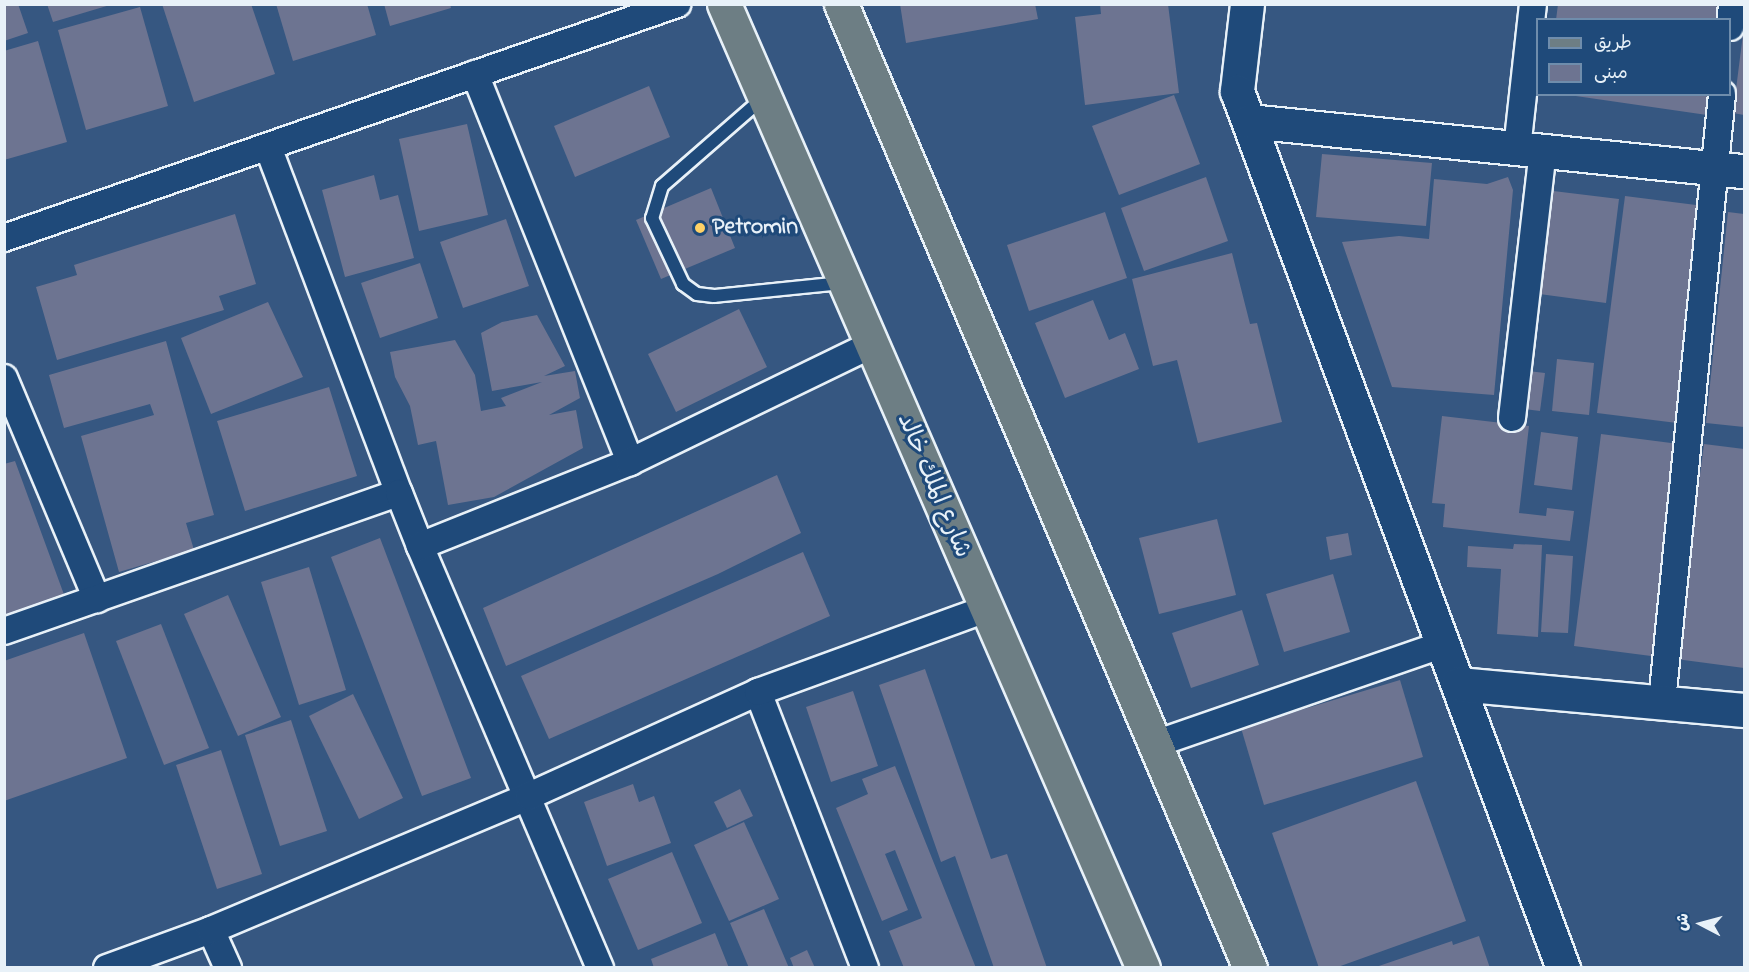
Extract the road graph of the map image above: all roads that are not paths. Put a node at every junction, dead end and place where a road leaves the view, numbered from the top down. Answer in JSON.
{"nodes":[{"id":1,"x":677,"y":4,"type":"edge"},
{"id":2,"x":724,"y":4,"type":"edge"},
{"id":3,"x":841,"y":4,"type":"edge"},
{"id":4,"x":1247,"y":4,"type":"edge"},
{"id":5,"x":1533,"y":4,"type":"edge"},
{"id":6,"x":475,"y":74,"type":"junction"},
{"id":7,"x":1722,"y":96,"type":"edge"},
{"id":8,"x":764,"y":98,"type":"junction"},
{"id":9,"x":1248,"y":121,"type":"junction"},
{"id":10,"x":268,"y":147,"type":"junction"},
{"id":11,"x":1530,"y":150,"type":"junction"},
{"id":12,"x":1729,"y":170,"type":"edge"},
{"id":13,"x":4,"y":238,"type":"edge"},
{"id":14,"x":845,"y":283,"type":"junction"},
{"id":15,"x":872,"y":345,"type":"junction"},
{"id":16,"x":4,"y":378,"type":"edge"},
{"id":17,"x":1512,"y":418,"type":"dead end"},
{"id":18,"x":630,"y":462,"type":"junction"},
{"id":19,"x":399,"y":493,"type":"junction"},
{"id":20,"x":420,"y":546,"type":"junction"},
{"id":21,"x":97,"y":599,"type":"junction"},
{"id":22,"x":986,"y":609,"type":"junction"},
{"id":23,"x":4,"y":631,"type":"edge"},
{"id":24,"x":1443,"y":644,"type":"junction"},
{"id":25,"x":1458,"y":684,"type":"junction"},
{"id":26,"x":758,"y":692,"type":"junction"},
{"id":27,"x":1662,"y":702,"type":"junction"},
{"id":28,"x":1744,"y":710,"type":"edge"},
{"id":29,"x":1155,"y":744,"type":"junction"},
{"id":30,"x":529,"y":796,"type":"junction"},
{"id":31,"x":211,"y":930,"type":"junction"},
{"id":32,"x":107,"y":968,"type":"edge"},
{"id":33,"x":228,"y":968,"type":"edge"},
{"id":34,"x":600,"y":968,"type":"edge"},
{"id":35,"x":865,"y":968,"type":"edge"},
{"id":36,"x":1143,"y":968,"type":"edge"},
{"id":37,"x":1250,"y":968,"type":"edge"},
{"id":38,"x":1563,"y":968,"type":"edge"}],
"edges":[{"from":1,"to":6,"type":"street"},
{"from":2,"to":8,"type":"main road","name":"شارع الملك خالد"},
{"from":3,"to":29,"type":"main road"},
{"from":4,"to":9,"type":"street"},
{"from":5,"to":11,"type":"street"},
{"from":6,"to":10,"type":"street"},
{"from":6,"to":18,"type":"street"},
{"from":7,"to":12,"type":"street"},
{"from":8,"to":14,"type":"main road","name":"شارع الملك خالد"},
{"from":8,"to":14,"type":"lane"},
{"from":9,"to":11,"type":"street"},
{"from":9,"to":24,"type":"street"},
{"from":10,"to":13,"type":"street"},
{"from":10,"to":19,"type":"street"},
{"from":11,"to":12,"type":"street"},
{"from":11,"to":17,"type":"street"},
{"from":12,"to":27,"type":"street"},
{"from":14,"to":15,"type":"main road","name":"شارع الملك خالد"},
{"from":15,"to":18,"type":"street"},
{"from":15,"to":22,"type":"main road","name":"شارع الملك خالد"},
{"from":16,"to":21,"type":"street"},
{"from":18,"to":20,"type":"street"},
{"from":19,"to":20,"type":"street"},
{"from":19,"to":21,"type":"street"},
{"from":20,"to":30,"type":"street"},
{"from":21,"to":23,"type":"street"},
{"from":22,"to":26,"type":"street"},
{"from":22,"to":36,"type":"main road","name":"شارع الملك خالد"},
{"from":24,"to":25,"type":"street"},
{"from":24,"to":29,"type":"street"},
{"from":25,"to":27,"type":"street"},
{"from":25,"to":38,"type":"street"},
{"from":26,"to":30,"type":"street"},
{"from":26,"to":35,"type":"street"},
{"from":27,"to":28,"type":"street"},
{"from":29,"to":37,"type":"main road"},
{"from":30,"to":31,"type":"street"},
{"from":30,"to":34,"type":"street"},
{"from":31,"to":32,"type":"street"},
{"from":31,"to":33,"type":"street"}]}
